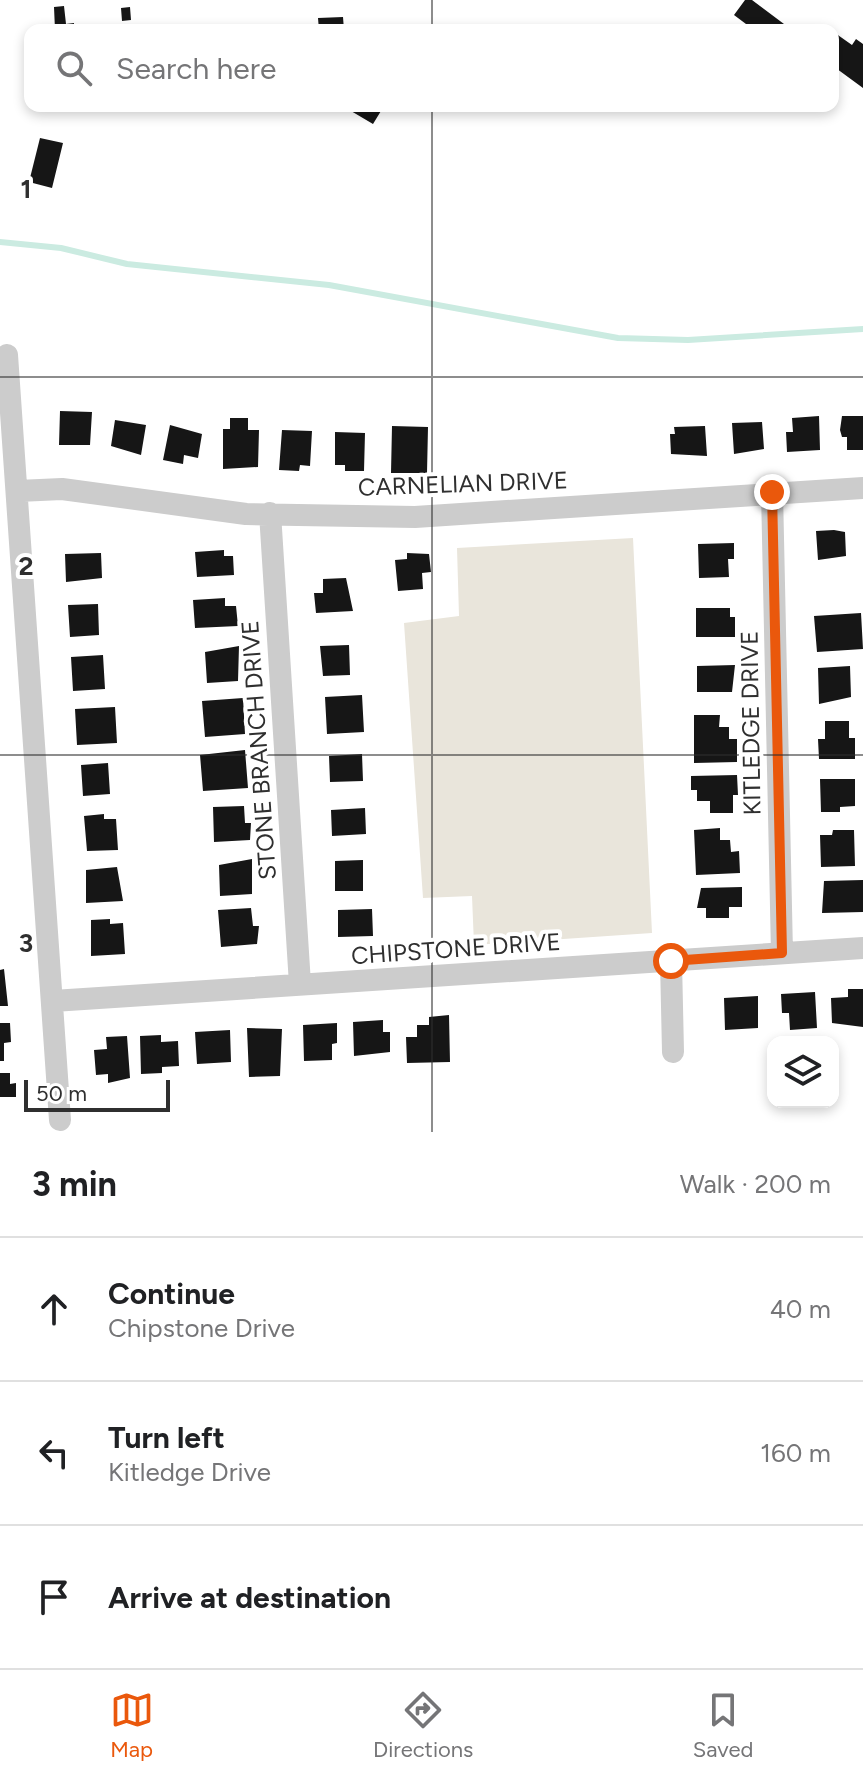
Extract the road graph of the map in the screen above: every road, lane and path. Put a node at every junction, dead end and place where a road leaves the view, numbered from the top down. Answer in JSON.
{"nodes":[{"id":1,"x":7,"y":355,"type":"dead end"},
{"id":2,"x":863,"y":488,"type":"edge"},
{"id":3,"x":18,"y":491,"type":"junction"},
{"id":4,"x":772,"y":492,"type":"junction"},
{"id":5,"x":270,"y":513,"type":"junction"},
{"id":6,"x":863,"y":948,"type":"edge"},
{"id":7,"x":782,"y":953,"type":"junction"},
{"id":8,"x":671,"y":961,"type":"junction"},
{"id":9,"x":300,"y":984,"type":"junction"},
{"id":10,"x":53,"y":1001,"type":"junction"},
{"id":11,"x":673,"y":1052,"type":"dead end"},
{"id":12,"x":60,"y":1120,"type":"dead end"}],
"edges":[{"from":1,"to":3,"type":"street"},
{"from":2,"to":4,"type":"street","name":"CARNELIAN DRIVE"},
{"from":3,"to":5,"type":"street","name":"CARNELIAN DRIVE"},
{"from":3,"to":10,"type":"street"},
{"from":4,"to":5,"type":"street","name":"CARNELIAN DRIVE"},
{"from":4,"to":7,"type":"street","name":"KITLEDGE DRIVE"},
{"from":5,"to":9,"type":"street","name":"STONE BRANCH DRIVE"},
{"from":6,"to":7,"type":"street","name":"CHIPSTONE DRIVE"},
{"from":7,"to":8,"type":"street","name":"CHIPSTONE DRIVE"},
{"from":8,"to":9,"type":"street","name":"CHIPSTONE DRIVE"},
{"from":8,"to":11,"type":"street"},
{"from":9,"to":10,"type":"street","name":"CHIPSTONE DRIVE"},
{"from":10,"to":12,"type":"street"}]}
